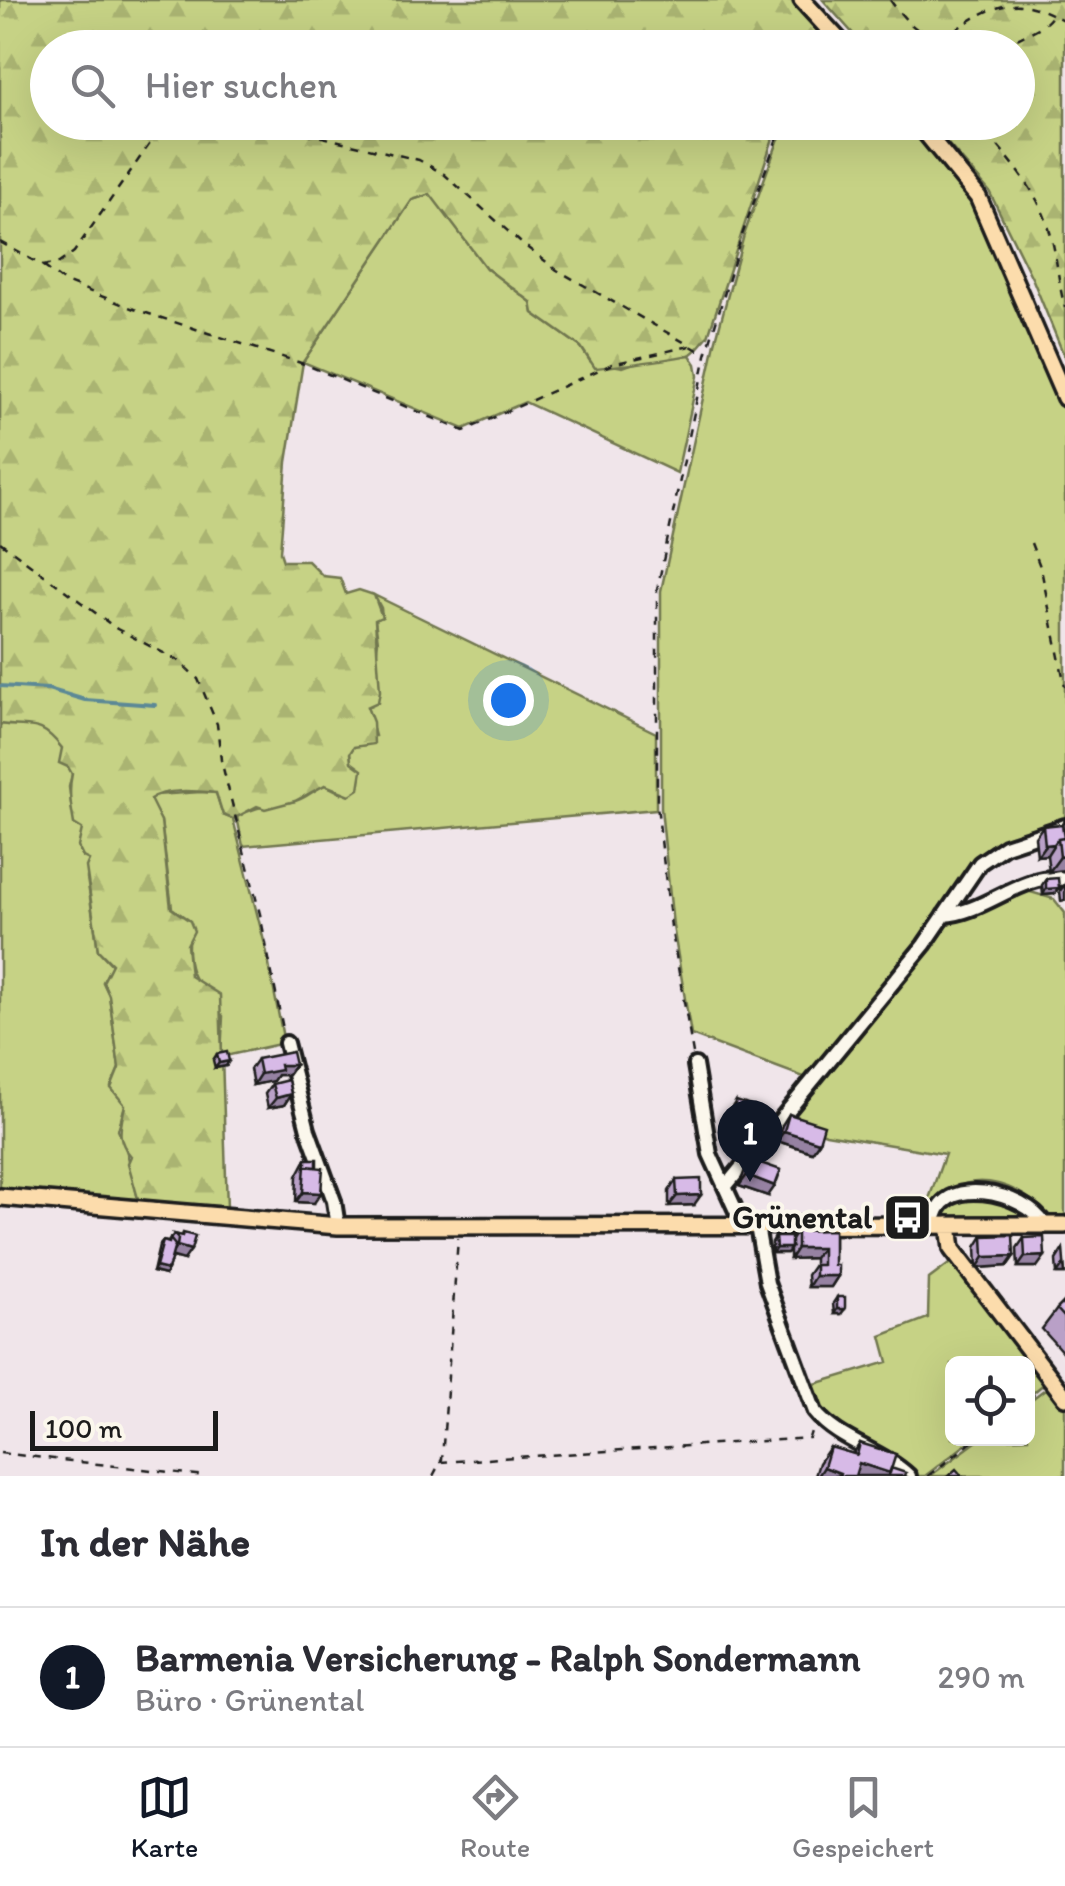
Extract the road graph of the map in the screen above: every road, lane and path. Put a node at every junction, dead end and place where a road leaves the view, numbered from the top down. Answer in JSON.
{"nodes":[{"id":1,"x":802,"y":0,"type":"edge"},
{"id":2,"x":890,"y":0,"type":"edge"},
{"id":3,"x":1052,"y":14,"type":"junction"},
{"id":4,"x":1065,"y":20,"type":"edge"},
{"id":5,"x":830,"y":30,"type":"edge"},
{"id":6,"x":920,"y":30,"type":"edge"},
{"id":7,"x":957,"y":30,"type":"edge"},
{"id":8,"x":1032,"y":30,"type":"edge"},
{"id":9,"x":152,"y":140,"type":"edge"},
{"id":10,"x":334,"y":140,"type":"edge"},
{"id":11,"x":776,"y":140,"type":"edge"},
{"id":12,"x":932,"y":140,"type":"edge"},
{"id":13,"x":994,"y":140,"type":"edge"},
{"id":14,"x":0,"y":242,"type":"edge"},
{"id":15,"x":44,"y":266,"type":"junction"},
{"id":16,"x":1065,"y":308,"type":"edge"},
{"id":17,"x":690,"y":346,"type":"junction"},
{"id":18,"x":706,"y":355,"type":"junction"},
{"id":19,"x":1065,"y":398,"type":"edge"},
{"id":20,"x":0,"y":542,"type":"edge"},
{"id":21,"x":1031,"y":543,"type":"dead end"},
{"id":22,"x":1065,"y":686,"type":"edge"},
{"id":23,"x":1065,"y":826,"type":"edge"},
{"id":24,"x":1065,"y":879,"type":"edge"},
{"id":25,"x":944,"y":915,"type":"junction"},
{"id":26,"x":286,"y":1043,"type":"joint"},
{"id":27,"x":696,"y":1065,"type":"joint"},
{"id":28,"x":726,"y":1186,"type":"junction"},
{"id":29,"x":0,"y":1197,"type":"edge"},
{"id":30,"x":942,"y":1225,"type":"junction"},
{"id":31,"x":1045,"y":1225,"type":"junction"},
{"id":32,"x":1065,"y":1225,"type":"edge"},
{"id":33,"x":338,"y":1226,"type":"junction"},
{"id":34,"x":750,"y":1226,"type":"junction"},
{"id":35,"x":459,"y":1227,"type":"junction"},
{"id":36,"x":1052,"y":1380,"type":"junction"},
{"id":37,"x":1035,"y":1393,"type":"edge"},
{"id":38,"x":1065,"y":1396,"type":"edge"},
{"id":39,"x":816,"y":1412,"type":"junction"},
{"id":40,"x":967,"y":1446,"type":"edge"},
{"id":41,"x":0,"y":1452,"type":"edge"},
{"id":42,"x":440,"y":1462,"type":"junction"},
{"id":43,"x":204,"y":1476,"type":"edge"},
{"id":44,"x":433,"y":1476,"type":"edge"},
{"id":45,"x":909,"y":1476,"type":"edge"},
{"id":46,"x":928,"y":1476,"type":"edge"}],
"edges":[{"from":1,"to":5,"type":"main road"},
{"from":2,"to":6,"type":"path"},
{"from":3,"to":4,"type":"path"},
{"from":3,"to":7,"type":"path"},
{"from":3,"to":8,"type":"path"},
{"from":9,"to":15,"type":"path"},
{"from":10,"to":17,"type":"path"},
{"from":11,"to":18,"type":"path"},
{"from":12,"to":19,"type":"main road"},
{"from":13,"to":16,"type":"path"},
{"from":14,"to":15,"type":"path"},
{"from":15,"to":17,"type":"path"},
{"from":17,"to":18,"type":"path"},
{"from":18,"to":27,"type":"path"},
{"from":20,"to":26,"type":"path"},
{"from":21,"to":22,"type":"path"},
{"from":23,"to":25,"type":"street"},
{"from":24,"to":25,"type":"street"},
{"from":25,"to":28,"type":"street"},
{"from":26,"to":33,"type":"street"},
{"from":27,"to":28,"type":"street"},
{"from":28,"to":34,"type":"street"},
{"from":29,"to":33,"type":"main road"},
{"from":30,"to":31,"type":"main road"},
{"from":30,"to":31,"type":"street"},
{"from":30,"to":34,"type":"main road"},
{"from":30,"to":36,"type":"main road"},
{"from":31,"to":32,"type":"main road"},
{"from":33,"to":35,"type":"main road"},
{"from":34,"to":35,"type":"main road"},
{"from":34,"to":39,"type":"street"},
{"from":35,"to":42,"type":"path"},
{"from":36,"to":37,"type":"path"},
{"from":36,"to":38,"type":"main road"},
{"from":39,"to":42,"type":"path"},
{"from":39,"to":45,"type":"street"},
{"from":40,"to":46,"type":"path"},
{"from":41,"to":43,"type":"path"},
{"from":42,"to":44,"type":"path"}]}
